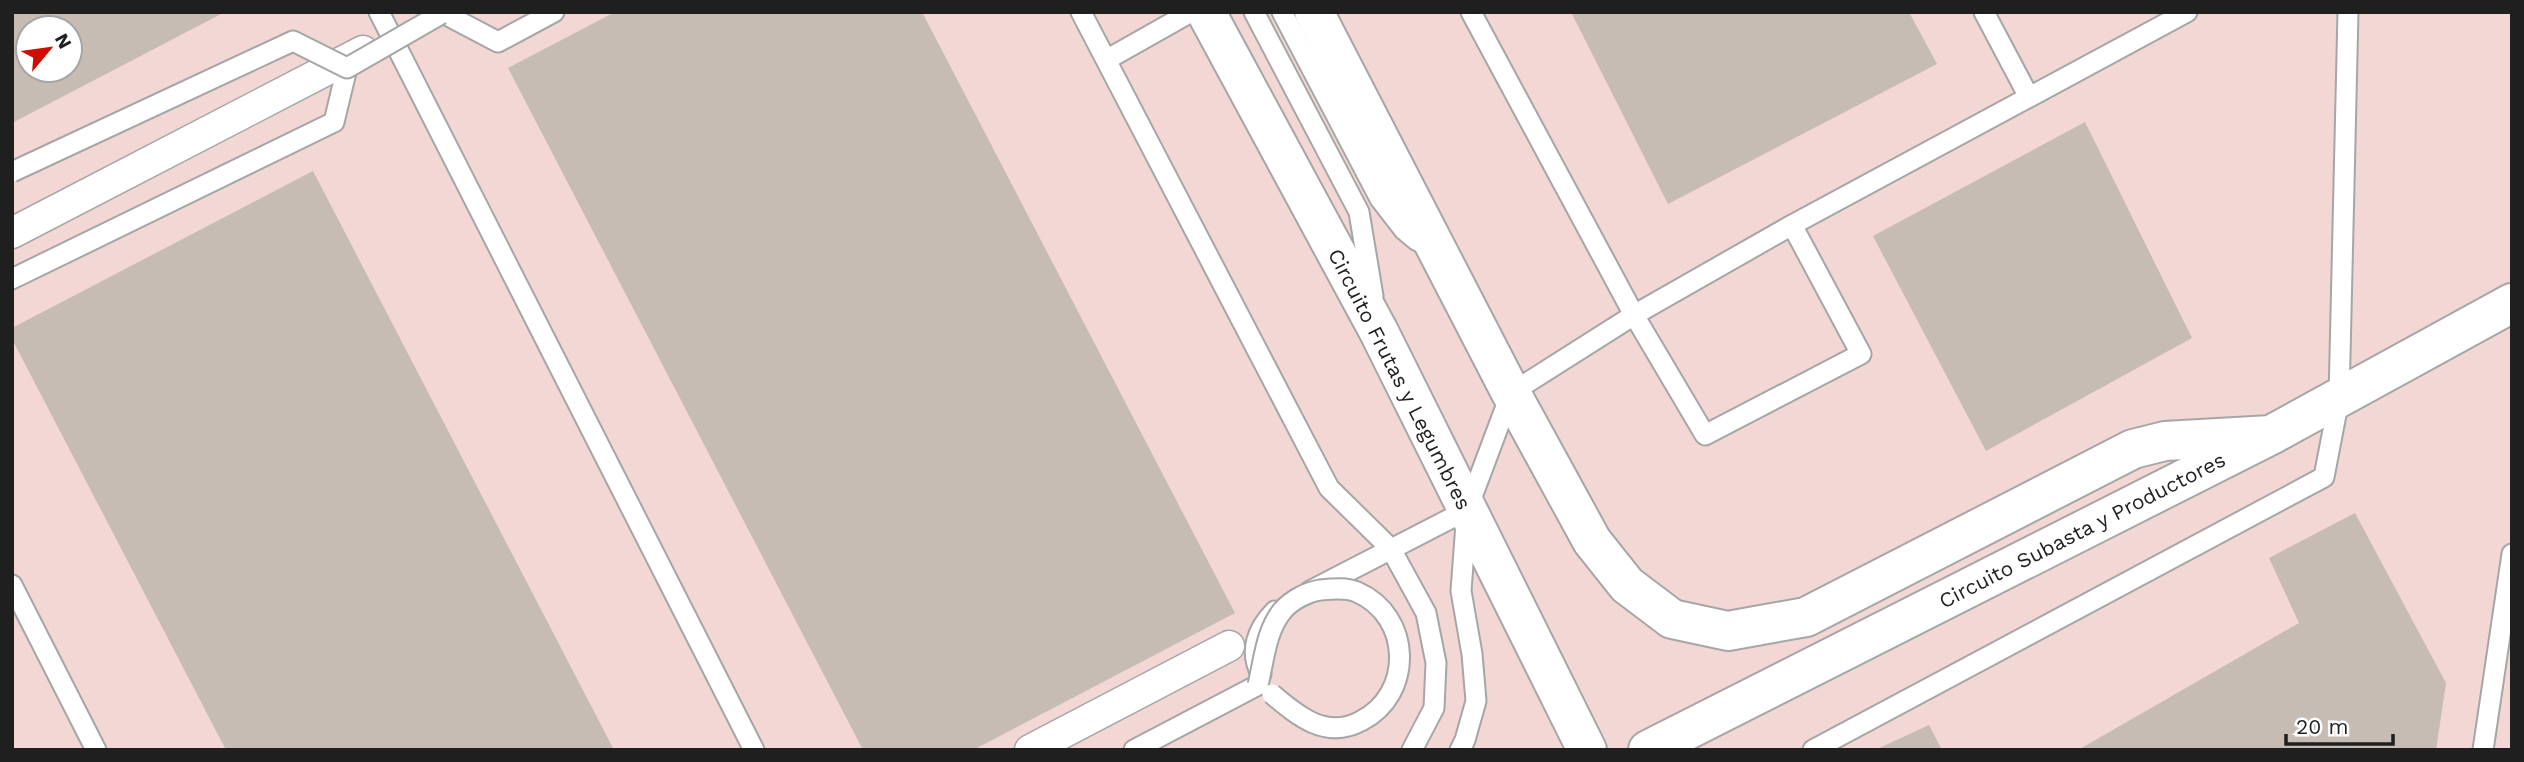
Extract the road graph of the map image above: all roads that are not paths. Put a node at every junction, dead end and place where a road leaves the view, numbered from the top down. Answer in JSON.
{"nodes":[{"id":1,"x":554,"y":12,"type":"edge"},
{"id":2,"x":1081,"y":12,"type":"edge"},
{"id":3,"x":1191,"y":12,"type":"edge"},
{"id":4,"x":1206,"y":12,"type":"edge"},
{"id":5,"x":1254,"y":12,"type":"edge"},
{"id":6,"x":1282,"y":12,"type":"edge"},
{"id":7,"x":1314,"y":12,"type":"edge"},
{"id":8,"x":1471,"y":12,"type":"edge"},
{"id":9,"x":1984,"y":12,"type":"edge"},
{"id":10,"x":2186,"y":12,"type":"edge"},
{"id":11,"x":2348,"y":12,"type":"edge"},
{"id":12,"x":440,"y":13,"type":"edge"},
{"id":13,"x":385,"y":24,"type":"edge"},
{"id":14,"x":1106,"y":60,"type":"junction"},
{"id":15,"x":346,"y":68,"type":"junction"},
{"id":16,"x":2029,"y":97,"type":"junction"},
{"id":17,"x":12,"y":172,"type":"edge"},
{"id":18,"x":1792,"y":225,"type":"junction"},
{"id":19,"x":12,"y":233,"type":"edge"},
{"id":20,"x":1436,"y":249,"type":"junction"},
{"id":21,"x":12,"y":279,"type":"edge"},
{"id":22,"x":2512,"y":303,"type":"edge"},
{"id":23,"x":1634,"y":315,"type":"junction"},
{"id":24,"x":1379,"y":332,"type":"junction"},
{"id":25,"x":1511,"y":393,"type":"junction"},
{"id":26,"x":2339,"y":399,"type":"junction"},
{"id":27,"x":2271,"y":435,"type":"junction"},
{"id":28,"x":1467,"y":510,"type":"junction"},
{"id":29,"x":1391,"y":550,"type":"junction"},
{"id":30,"x":2512,"y":554,"type":"edge"},
{"id":31,"x":12,"y":585,"type":"edge"},
{"id":32,"x":1229,"y":646,"type":"dead end"},
{"id":33,"x":96,"y":750,"type":"edge"},
{"id":34,"x":754,"y":750,"type":"edge"},
{"id":35,"x":1031,"y":750,"type":"edge"},
{"id":36,"x":1134,"y":750,"type":"edge"},
{"id":37,"x":1412,"y":750,"type":"edge"},
{"id":38,"x":1460,"y":750,"type":"edge"},
{"id":39,"x":1587,"y":750,"type":"edge"},
{"id":40,"x":1648,"y":750,"type":"edge"},
{"id":41,"x":1813,"y":750,"type":"edge"},
{"id":42,"x":2483,"y":750,"type":"edge"}],
"edges":[{"from":1,"to":12,"type":"lane"},
{"from":2,"to":14,"type":"lane"},
{"from":3,"to":14,"type":"lane"},
{"from":4,"to":24,"type":"street","name":"Circuito Frutas y Legumbres"},
{"from":5,"to":24,"type":"lane"},
{"from":6,"to":20,"type":"lane"},
{"from":7,"to":20,"type":"street"},
{"from":8,"to":23,"type":"lane"},
{"from":9,"to":16,"type":"lane"},
{"from":10,"to":16,"type":"lane"},
{"from":11,"to":26,"type":"lane"},
{"from":12,"to":13,"type":"street"},
{"from":12,"to":15,"type":"lane","bridge":true},
{"from":13,"to":19,"type":"street"},
{"from":13,"to":34,"type":"lane"},
{"from":14,"to":29,"type":"lane"},
{"from":15,"to":17,"type":"lane","bridge":true},
{"from":15,"to":21,"type":"lane"},
{"from":16,"to":18,"type":"lane"},
{"from":18,"to":23,"type":"lane"},
{"from":18,"to":23,"type":"lane"},
{"from":20,"to":25,"type":"street"},
{"from":22,"to":26,"type":"street","name":"Circuito Subasta y Productores"},
{"from":23,"to":25,"type":"lane"},
{"from":24,"to":28,"type":"street","name":"Circuito Frutas y Legumbres"},
{"from":25,"to":27,"type":"street"},
{"from":25,"to":28,"type":"lane"},
{"from":26,"to":27,"type":"street","name":"Circuito Subasta y Productores"},
{"from":26,"to":41,"type":"lane"},
{"from":27,"to":40,"type":"street","name":"Circuito Subasta y Productores"},
{"from":28,"to":29,"type":"lane"},
{"from":28,"to":38,"type":"lane"},
{"from":28,"to":39,"type":"street","name":"Circuito Frutas y Legumbres"},
{"from":29,"to":36,"type":"lane","bridge":true},
{"from":29,"to":37,"type":"lane"},
{"from":30,"to":42,"type":"lane"},
{"from":31,"to":33,"type":"lane"},
{"from":32,"to":35,"type":"street"}]}
